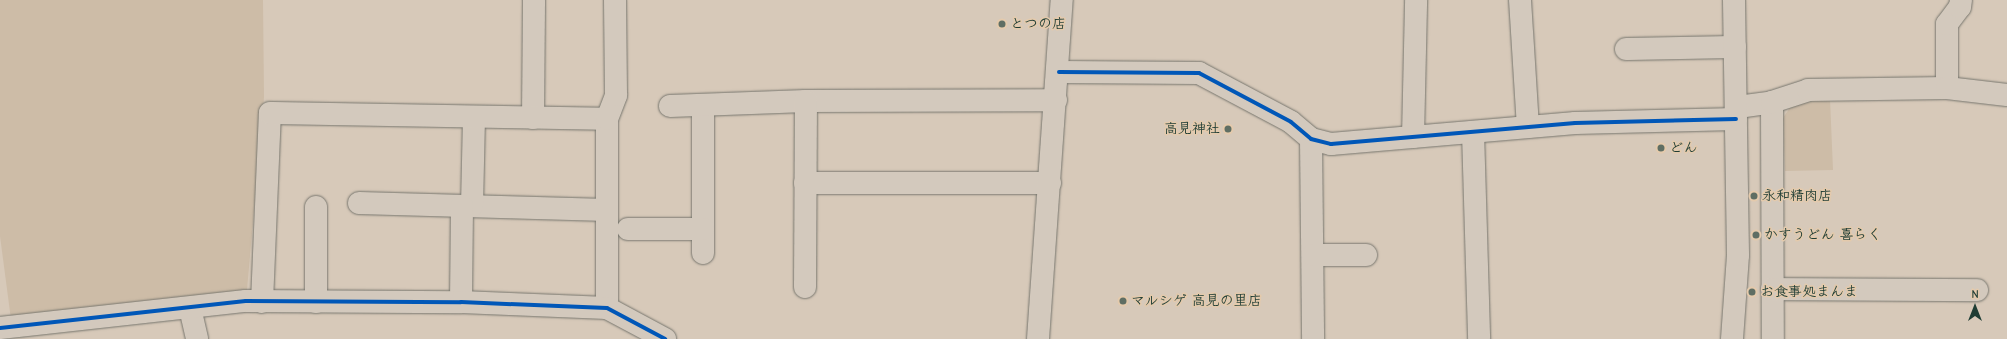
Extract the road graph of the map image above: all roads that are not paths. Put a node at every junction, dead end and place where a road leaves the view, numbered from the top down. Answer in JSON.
{"nodes":[{"id":1,"x":534,"y":0,"type":"edge"},
{"id":2,"x":615,"y":0,"type":"edge"},
{"id":3,"x":1062,"y":0,"type":"edge"},
{"id":4,"x":1416,"y":0,"type":"edge"},
{"id":5,"x":1520,"y":0,"type":"edge"},
{"id":6,"x":1734,"y":0,"type":"edge"},
{"id":7,"x":1961,"y":0,"type":"edge"},
{"id":8,"x":1735,"y":47,"type":"junction"},
{"id":9,"x":1626,"y":49,"type":"dead end"},
{"id":10,"x":1059,"y":72,"type":"junction"},
{"id":11,"x":1947,"y":88,"type":"junction"},
{"id":12,"x":2007,"y":95,"type":"edge"},
{"id":13,"x":806,"y":100,"type":"junction"},
{"id":14,"x":1056,"y":100,"type":"junction"},
{"id":15,"x":1772,"y":102,"type":"junction"},
{"id":16,"x":703,"y":105,"type":"junction"},
{"id":17,"x":670,"y":106,"type":"dead end"},
{"id":18,"x":1737,"y":113,"type":"junction"},
{"id":19,"x":474,"y":117,"type":"junction"},
{"id":20,"x":533,"y":118,"type":"junction"},
{"id":21,"x":607,"y":119,"type":"junction"},
{"id":22,"x":1528,"y":127,"type":"junction"},
{"id":23,"x":1473,"y":132,"type":"junction"},
{"id":24,"x":1414,"y":137,"type":"junction"},
{"id":25,"x":1311,"y":139,"type":"junction"},
{"id":26,"x":1050,"y":182,"type":"junction"},
{"id":27,"x":805,"y":183,"type":"junction"},
{"id":28,"x":359,"y":203,"type":"dead end"},
{"id":29,"x":467,"y":206,"type":"junction"},
{"id":30,"x":316,"y":207,"type":"dead end"},
{"id":31,"x":607,"y":210,"type":"junction"},
{"id":32,"x":628,"y":229,"type":"dead end"},
{"id":33,"x":703,"y":229,"type":"junction"},
{"id":34,"x":703,"y":253,"type":"dead end"},
{"id":35,"x":1313,"y":255,"type":"junction"},
{"id":36,"x":1366,"y":255,"type":"dead end"},
{"id":37,"x":805,"y":287,"type":"dead end"},
{"id":38,"x":1772,"y":289,"type":"junction"},
{"id":39,"x":1977,"y":290,"type":"dead end"},
{"id":40,"x":262,"y":302,"type":"junction"},
{"id":41,"x":316,"y":302,"type":"junction"},
{"id":42,"x":461,"y":302,"type":"junction"},
{"id":43,"x":190,"y":308,"type":"junction"},
{"id":44,"x":607,"y":308,"type":"junction"},
{"id":45,"x":0,"y":328,"type":"edge"},
{"id":46,"x":197,"y":339,"type":"edge"},
{"id":47,"x":665,"y":339,"type":"edge"},
{"id":48,"x":1038,"y":339,"type":"edge"},
{"id":49,"x":1313,"y":339,"type":"edge"},
{"id":50,"x":1479,"y":339,"type":"edge"},
{"id":51,"x":1732,"y":339,"type":"edge"},
{"id":52,"x":1773,"y":339,"type":"edge"}],
"edges":[{"from":1,"to":20,"type":"street"},
{"from":2,"to":21,"type":"street"},
{"from":3,"to":10,"type":"street"},
{"from":4,"to":24,"type":"street"},
{"from":5,"to":22,"type":"street"},
{"from":6,"to":8,"type":"street"},
{"from":7,"to":11,"type":"street"},
{"from":8,"to":9,"type":"street"},
{"from":8,"to":18,"type":"street"},
{"from":10,"to":14,"type":"street"},
{"from":10,"to":25,"type":"street"},
{"from":11,"to":12,"type":"street"},
{"from":11,"to":15,"type":"street"},
{"from":13,"to":14,"type":"street"},
{"from":13,"to":16,"type":"street"},
{"from":13,"to":27,"type":"street"},
{"from":14,"to":26,"type":"street"},
{"from":15,"to":18,"type":"street"},
{"from":15,"to":38,"type":"street"},
{"from":16,"to":17,"type":"street"},
{"from":16,"to":33,"type":"street"},
{"from":18,"to":22,"type":"street"},
{"from":18,"to":51,"type":"street"},
{"from":19,"to":20,"type":"street"},
{"from":19,"to":29,"type":"street"},
{"from":19,"to":40,"type":"street"},
{"from":20,"to":21,"type":"street"},
{"from":21,"to":31,"type":"street"},
{"from":22,"to":23,"type":"street"},
{"from":23,"to":24,"type":"street"},
{"from":23,"to":50,"type":"street"},
{"from":24,"to":25,"type":"street"},
{"from":25,"to":35,"type":"street"},
{"from":26,"to":27,"type":"street"},
{"from":26,"to":48,"type":"street"},
{"from":27,"to":37,"type":"street"},
{"from":28,"to":29,"type":"street"},
{"from":29,"to":31,"type":"street"},
{"from":29,"to":42,"type":"street"},
{"from":30,"to":41,"type":"street"},
{"from":31,"to":44,"type":"street"},
{"from":32,"to":33,"type":"street"},
{"from":33,"to":34,"type":"street"},
{"from":35,"to":36,"type":"street"},
{"from":35,"to":49,"type":"street"},
{"from":38,"to":39,"type":"street"},
{"from":38,"to":52,"type":"street"},
{"from":40,"to":41,"type":"street"},
{"from":40,"to":43,"type":"street"},
{"from":41,"to":42,"type":"street"},
{"from":42,"to":44,"type":"street"},
{"from":43,"to":45,"type":"street"},
{"from":43,"to":46,"type":"street"},
{"from":44,"to":47,"type":"street"}]}
